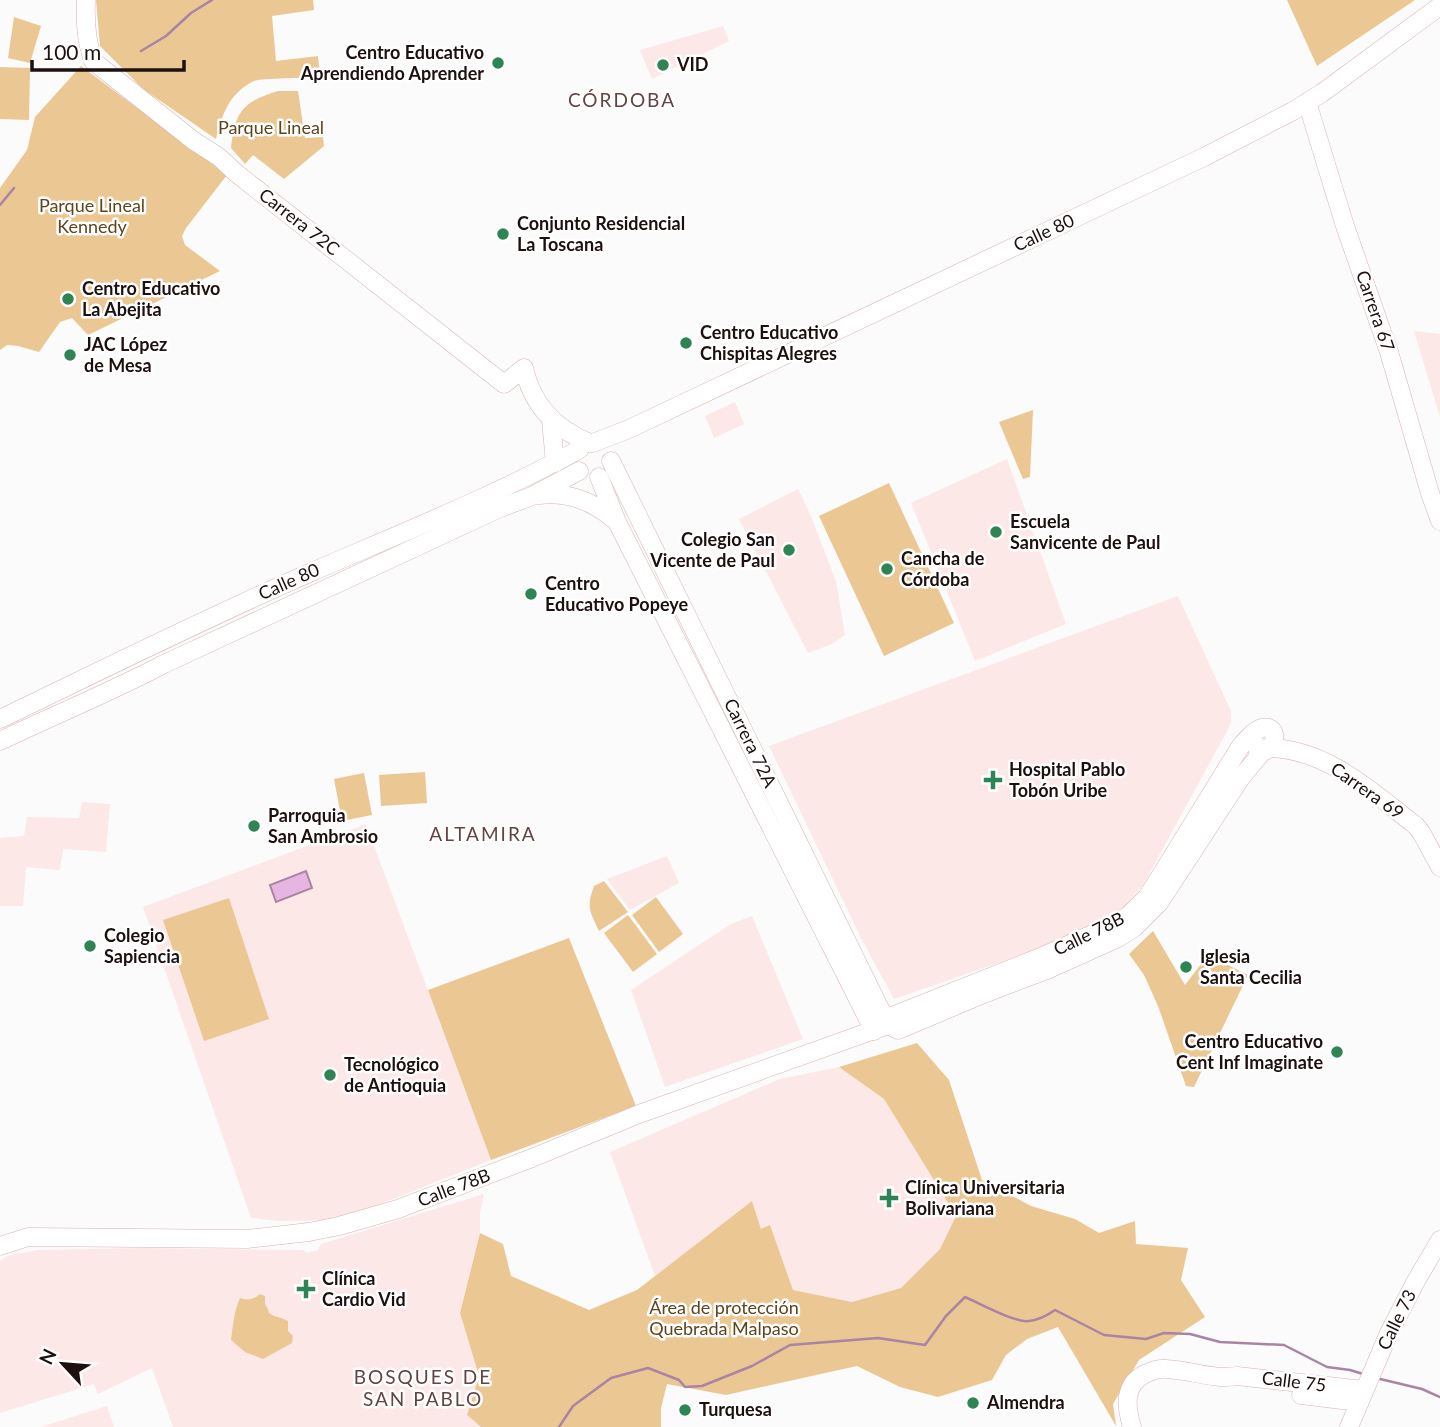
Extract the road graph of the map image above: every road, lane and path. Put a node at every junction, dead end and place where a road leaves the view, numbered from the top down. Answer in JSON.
{"nodes":[{"id":1,"x":86,"y":0,"type":"edge"},
{"id":2,"x":1440,"y":6,"type":"edge"},
{"id":3,"x":1307,"y":103,"type":"junction"},
{"id":4,"x":558,"y":425,"type":"junction"},
{"id":5,"x":629,"y":429,"type":"junction"},
{"id":6,"x":586,"y":446,"type":"junction"},
{"id":7,"x":611,"y":459,"type":"junction"},
{"id":8,"x":555,"y":463,"type":"junction"},
{"id":9,"x":579,"y":471,"type":"junction"},
{"id":10,"x":599,"y":477,"type":"junction"},
{"id":11,"x":533,"y":496,"type":"junction"},
{"id":12,"x":1440,"y":521,"type":"edge"},
{"id":13,"x":617,"y":522,"type":"junction"},
{"id":14,"x":719,"y":681,"type":"junction"},
{"id":15,"x":702,"y":691,"type":"junction"},
{"id":16,"x":0,"y":719,"type":"edge"},
{"id":17,"x":1262,"y":732,"type":"junction"},
{"id":18,"x":0,"y":741,"type":"edge"},
{"id":19,"x":1267,"y":749,"type":"junction"},
{"id":20,"x":1301,"y":751,"type":"junction"},
{"id":21,"x":1240,"y":779,"type":"junction"},
{"id":22,"x":1440,"y":845,"type":"edge"},
{"id":23,"x":1440,"y":867,"type":"edge"},
{"id":24,"x":1006,"y":970,"type":"junction"},
{"id":25,"x":986,"y":993,"type":"junction"},
{"id":26,"x":868,"y":1000,"type":"junction"},
{"id":27,"x":918,"y":1006,"type":"junction"},
{"id":28,"x":881,"y":1028,"type":"junction"},
{"id":29,"x":851,"y":1040,"type":"junction"},
{"id":30,"x":1440,"y":1240,"type":"edge"},
{"id":31,"x":0,"y":1246,"type":"edge"},
{"id":32,"x":1366,"y":1386,"type":"junction"},
{"id":33,"x":1301,"y":1389,"type":"junction"},
{"id":34,"x":1340,"y":1401,"type":"junction"},
{"id":35,"x":1132,"y":1427,"type":"edge"},
{"id":36,"x":1349,"y":1427,"type":"edge"}],
"edges":[{"from":1,"to":4,"type":"main road","name":"Carrera 72C"},
{"from":2,"to":3,"type":"main road","name":"Calle 80"},
{"from":3,"to":5,"type":"main road","name":"Calle 80"},
{"from":3,"to":12,"type":"main road","name":"Carrera 67"},
{"from":4,"to":6,"type":"main road"},
{"from":4,"to":8,"type":"main road"},
{"from":5,"to":6,"type":"main road","name":"Calle 80"},
{"from":5,"to":7,"type":"main road"},
{"from":6,"to":7,"type":"main road"},
{"from":6,"to":8,"type":"main road","name":"Calle 80"},
{"from":6,"to":9,"type":"main road"},
{"from":7,"to":10,"type":"main road"},
{"from":7,"to":14,"type":"main road","name":"Carrera 72A"},
{"from":8,"to":16,"type":"main road","name":"Calle 80"},
{"from":9,"to":10,"type":"main road"},
{"from":9,"to":11,"type":"main road","name":"Calle 80"},
{"from":10,"to":13,"type":"main road","name":"Carrera 72A"},
{"from":11,"to":13,"type":"main road"},
{"from":11,"to":18,"type":"main road","name":"Calle 80"},
{"from":13,"to":15,"type":"main road","name":"Carrera 72A"},
{"from":14,"to":15,"type":"main road"},
{"from":14,"to":26,"type":"main road","name":"Carrera 72A"},
{"from":15,"to":26,"type":"main road","name":"Carrera 72A"},
{"from":17,"to":19,"type":"main road"},
{"from":17,"to":22,"type":"main road","name":"Carrera 69"},
{"from":17,"to":24,"type":"main road","name":"Calle 78B"},
{"from":19,"to":20,"type":"main road","name":"Carrera 69"},
{"from":19,"to":21,"type":"main road","name":"Calle 78B"},
{"from":20,"to":21,"type":"main road"},
{"from":20,"to":23,"type":"main road","name":"Carrera 69"},
{"from":21,"to":25,"type":"main road","name":"Calle 78B"},
{"from":24,"to":25,"type":"main road"},
{"from":24,"to":27,"type":"main road","name":"Calle 78B"},
{"from":25,"to":28,"type":"main road","name":"Calle 78B"},
{"from":26,"to":27,"type":"main road"},
{"from":26,"to":28,"type":"main road","name":"Carrera 72A"},
{"from":26,"to":29,"type":"main road"},
{"from":27,"to":28,"type":"main road","name":"Calle 78B"},
{"from":28,"to":29,"type":"main road","name":"Calle 78B"},
{"from":29,"to":31,"type":"main road","name":"Calle 78B"},
{"from":30,"to":32,"type":"main road","name":"Calle 73"},
{"from":32,"to":33,"type":"main road","name":"Calle 75"},
{"from":32,"to":34,"type":"main road","name":"Calle 75"},
{"from":32,"to":36,"type":"main road","name":"Calle 73"},
{"from":33,"to":34,"type":"main road","name":"Calle 75"},
{"from":33,"to":35,"type":"main road","name":"Calle 75"},
{"from":34,"to":36,"type":"main road"}]}
